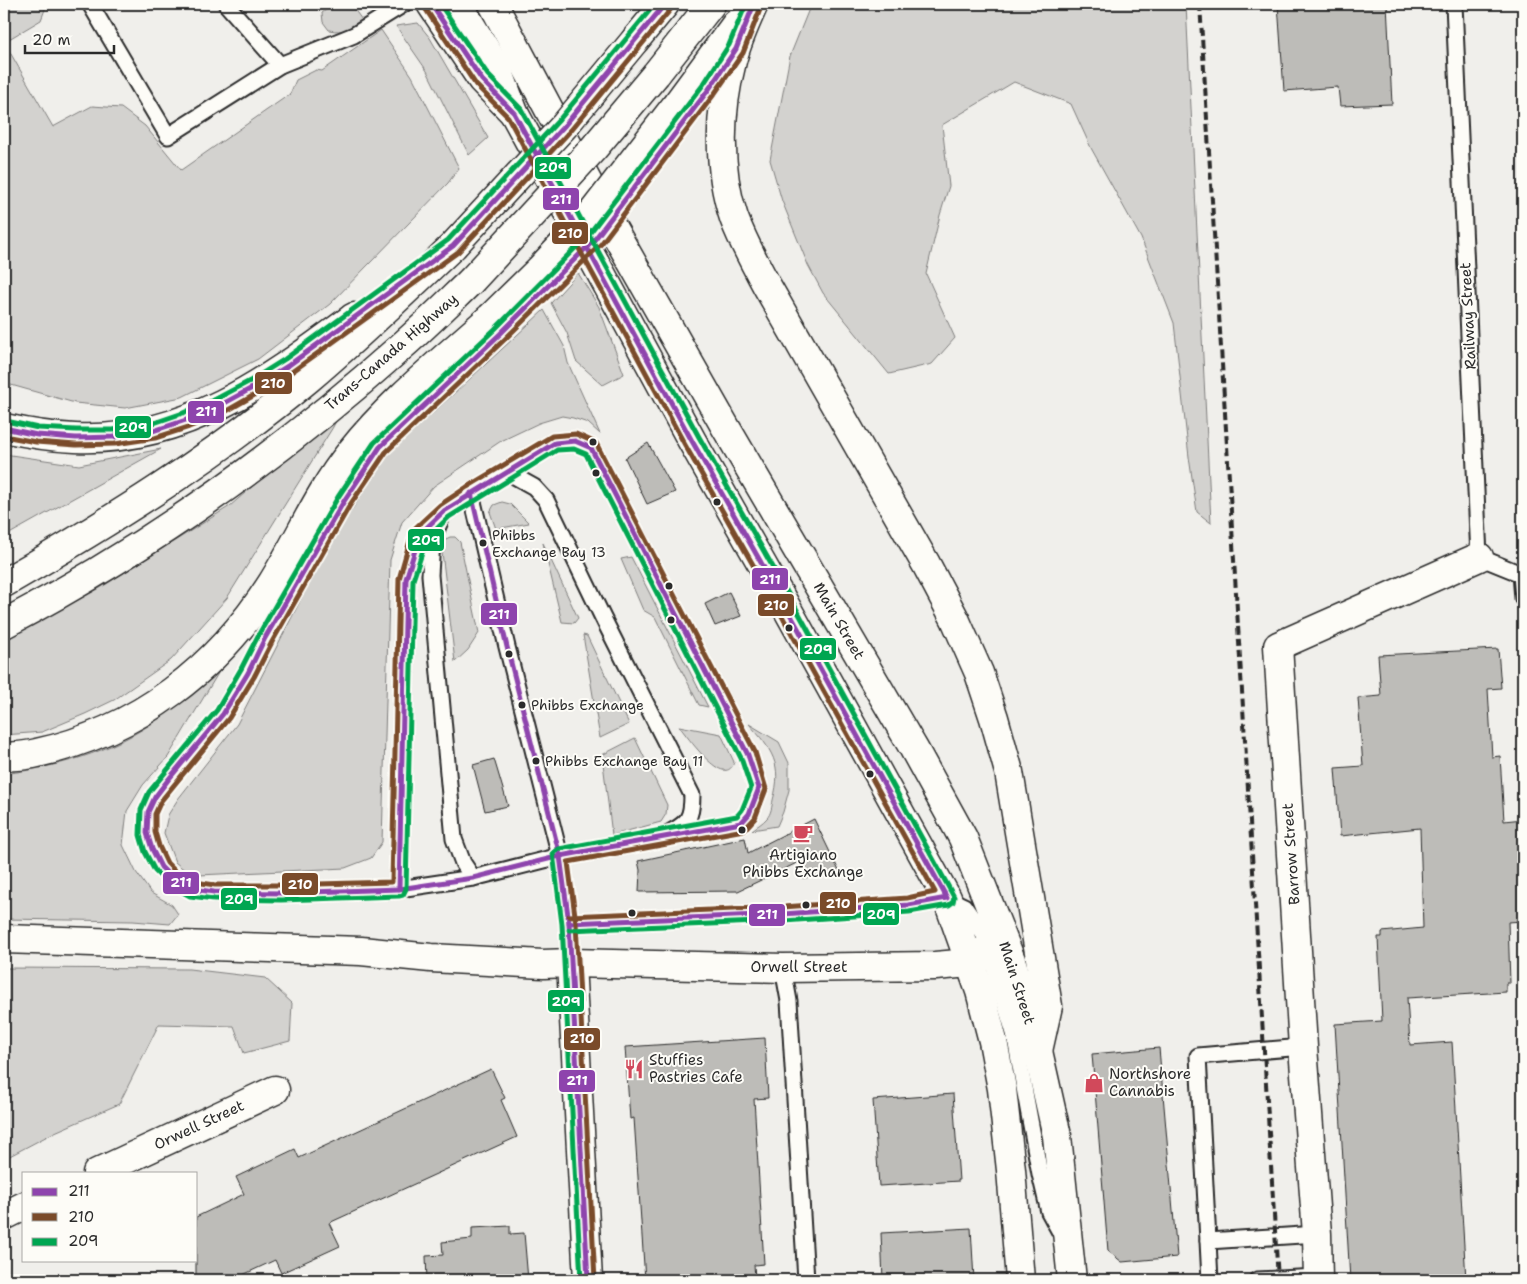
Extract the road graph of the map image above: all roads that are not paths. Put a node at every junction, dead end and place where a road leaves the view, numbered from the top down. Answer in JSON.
{"nodes":[{"id":1,"x":90,"y":4,"type":"edge"},
{"id":2,"x":226,"y":4,"type":"edge"},
{"id":3,"x":404,"y":4,"type":"edge"},
{"id":4,"x":431,"y":4,"type":"edge"},
{"id":5,"x":458,"y":4,"type":"edge"},
{"id":6,"x":493,"y":4,"type":"edge"},
{"id":7,"x":665,"y":4,"type":"edge"},
{"id":8,"x":711,"y":4,"type":"edge"},
{"id":9,"x":752,"y":4,"type":"edge"},
{"id":10,"x":1454,"y":4,"type":"edge"},
{"id":11,"x":736,"y":49,"type":"junction"},
{"id":12,"x":280,"y":65,"type":"junction"},
{"id":13,"x":682,"y":111,"type":"junction"},
{"id":14,"x":514,"y":113,"type":"junction"},
{"id":15,"x":453,"y":246,"type":"junction"},
{"id":16,"x":495,"y":326,"type":"junction"},
{"id":17,"x":4,"y":428,"type":"edge"},
{"id":18,"x":507,"y":472,"type":"junction"},
{"id":19,"x":471,"y":492,"type":"junction"},
{"id":20,"x":444,"y":510,"type":"junction"},
{"id":21,"x":1479,"y":557,"type":"junction"},
{"id":22,"x":4,"y":584,"type":"edge"},
{"id":23,"x":1523,"y":599,"type":"edge"},
{"id":24,"x":4,"y":624,"type":"edge"},
{"id":25,"x":4,"y":758,"type":"edge"},
{"id":26,"x":660,"y":838,"type":"junction"},
{"id":27,"x":560,"y":856,"type":"junction"},
{"id":28,"x":473,"y":878,"type":"junction"},
{"id":29,"x":399,"y":889,"type":"junction"},
{"id":30,"x":947,"y":898,"type":"junction"},
{"id":31,"x":993,"y":914,"type":"junction"},
{"id":32,"x":569,"y":923,"type":"junction"},
{"id":33,"x":4,"y":939,"type":"edge"},
{"id":34,"x":988,"y":941,"type":"junction"},
{"id":35,"x":571,"y":963,"type":"junction"},
{"id":36,"x":970,"y":963,"type":"junction"},
{"id":37,"x":783,"y":968,"type":"junction"},
{"id":38,"x":1303,"y":1048,"type":"junction"},
{"id":39,"x":1038,"y":1051,"type":"junction"},
{"id":40,"x":275,"y":1090,"type":"dead end"},
{"id":41,"x":99,"y":1172,"type":"edge"},
{"id":42,"x":22,"y":1207,"type":"edge"},
{"id":43,"x":4,"y":1216,"type":"edge"},
{"id":44,"x":1317,"y":1234,"type":"junction"},
{"id":45,"x":1208,"y":1241,"type":"junction"},
{"id":46,"x":1068,"y":1250,"type":"junction"},
{"id":47,"x":1318,"y":1279,"type":"edge"},
{"id":48,"x":588,"y":1280,"type":"edge"},
{"id":49,"x":806,"y":1280,"type":"edge"},
{"id":50,"x":1020,"y":1280,"type":"edge"},
{"id":51,"x":1072,"y":1280,"type":"edge"},
{"id":52,"x":1210,"y":1280,"type":"edge"},
{"id":53,"x":1257,"y":1280,"type":"edge"}],
"edges":[{"from":1,"to":12,"type":"lane"},
{"from":2,"to":12,"type":"lane"},
{"from":3,"to":12,"type":"lane"},
{"from":4,"to":14,"type":"main road"},
{"from":5,"to":14,"type":"main road"},
{"from":6,"to":31,"type":"main road","name":"Main Street"},
{"from":7,"to":15,"type":"main road","bridge":true},
{"from":8,"to":24,"type":"main road","name":"Trans-Canada Highway","bridge":true},
{"from":9,"to":11,"type":"main road"},
{"from":9,"to":13,"type":"main road"},
{"from":10,"to":21,"type":"lane","name":"Railway Street"},
{"from":11,"to":13,"type":"lane"},
{"from":11,"to":39,"type":"main road"},
{"from":13,"to":16,"type":"main road","bridge":true},
{"from":14,"to":30,"type":"main road"},
{"from":15,"to":17,"type":"main road"},
{"from":15,"to":22,"type":"main road"},
{"from":16,"to":25,"type":"main road"},
{"from":16,"to":29,"type":"lane"},
{"from":18,"to":19,"type":"lane"},
{"from":18,"to":26,"type":"lane"},
{"from":18,"to":26,"type":"lane"},
{"from":19,"to":20,"type":"lane"},
{"from":19,"to":27,"type":"lane"},
{"from":20,"to":28,"type":"lane"},
{"from":20,"to":29,"type":"lane"},
{"from":21,"to":23,"type":"lane"},
{"from":21,"to":38,"type":"main road","name":"Barrow Street"},
{"from":26,"to":27,"type":"lane"},
{"from":27,"to":28,"type":"lane"},
{"from":27,"to":32,"type":"lane"},
{"from":28,"to":29,"type":"lane"},
{"from":30,"to":32,"type":"lane"},
{"from":30,"to":34,"type":"lane"},
{"from":30,"to":36,"type":"main road"},
{"from":31,"to":34,"type":"main road"},
{"from":31,"to":39,"type":"main road","name":"Main Street"},
{"from":32,"to":35,"type":"lane"},
{"from":33,"to":35,"type":"main road","name":"Orwell Street"},
{"from":34,"to":36,"type":"main road"},
{"from":34,"to":46,"type":"lane"},
{"from":35,"to":37,"type":"main road","name":"Orwell Street"},
{"from":35,"to":48,"type":"main road"},
{"from":36,"to":37,"type":"main road","name":"Orwell Street"},
{"from":36,"to":50,"type":"main road"},
{"from":37,"to":49,"type":"lane"},
{"from":38,"to":44,"type":"main road","name":"Barrow Street"},
{"from":38,"to":45,"type":"lane"},
{"from":39,"to":46,"type":"main road","name":"Main Street"},
{"from":40,"to":41,"type":"main road","name":"Orwell Street"},
{"from":42,"to":43,"type":"main road"},
{"from":44,"to":45,"type":"lane"},
{"from":44,"to":47,"type":"main road","name":"Barrow Street"},
{"from":45,"to":52,"type":"lane"},
{"from":46,"to":51,"type":"main road","name":"Main Street"},
{"from":47,"to":53,"type":"lane"}]}
